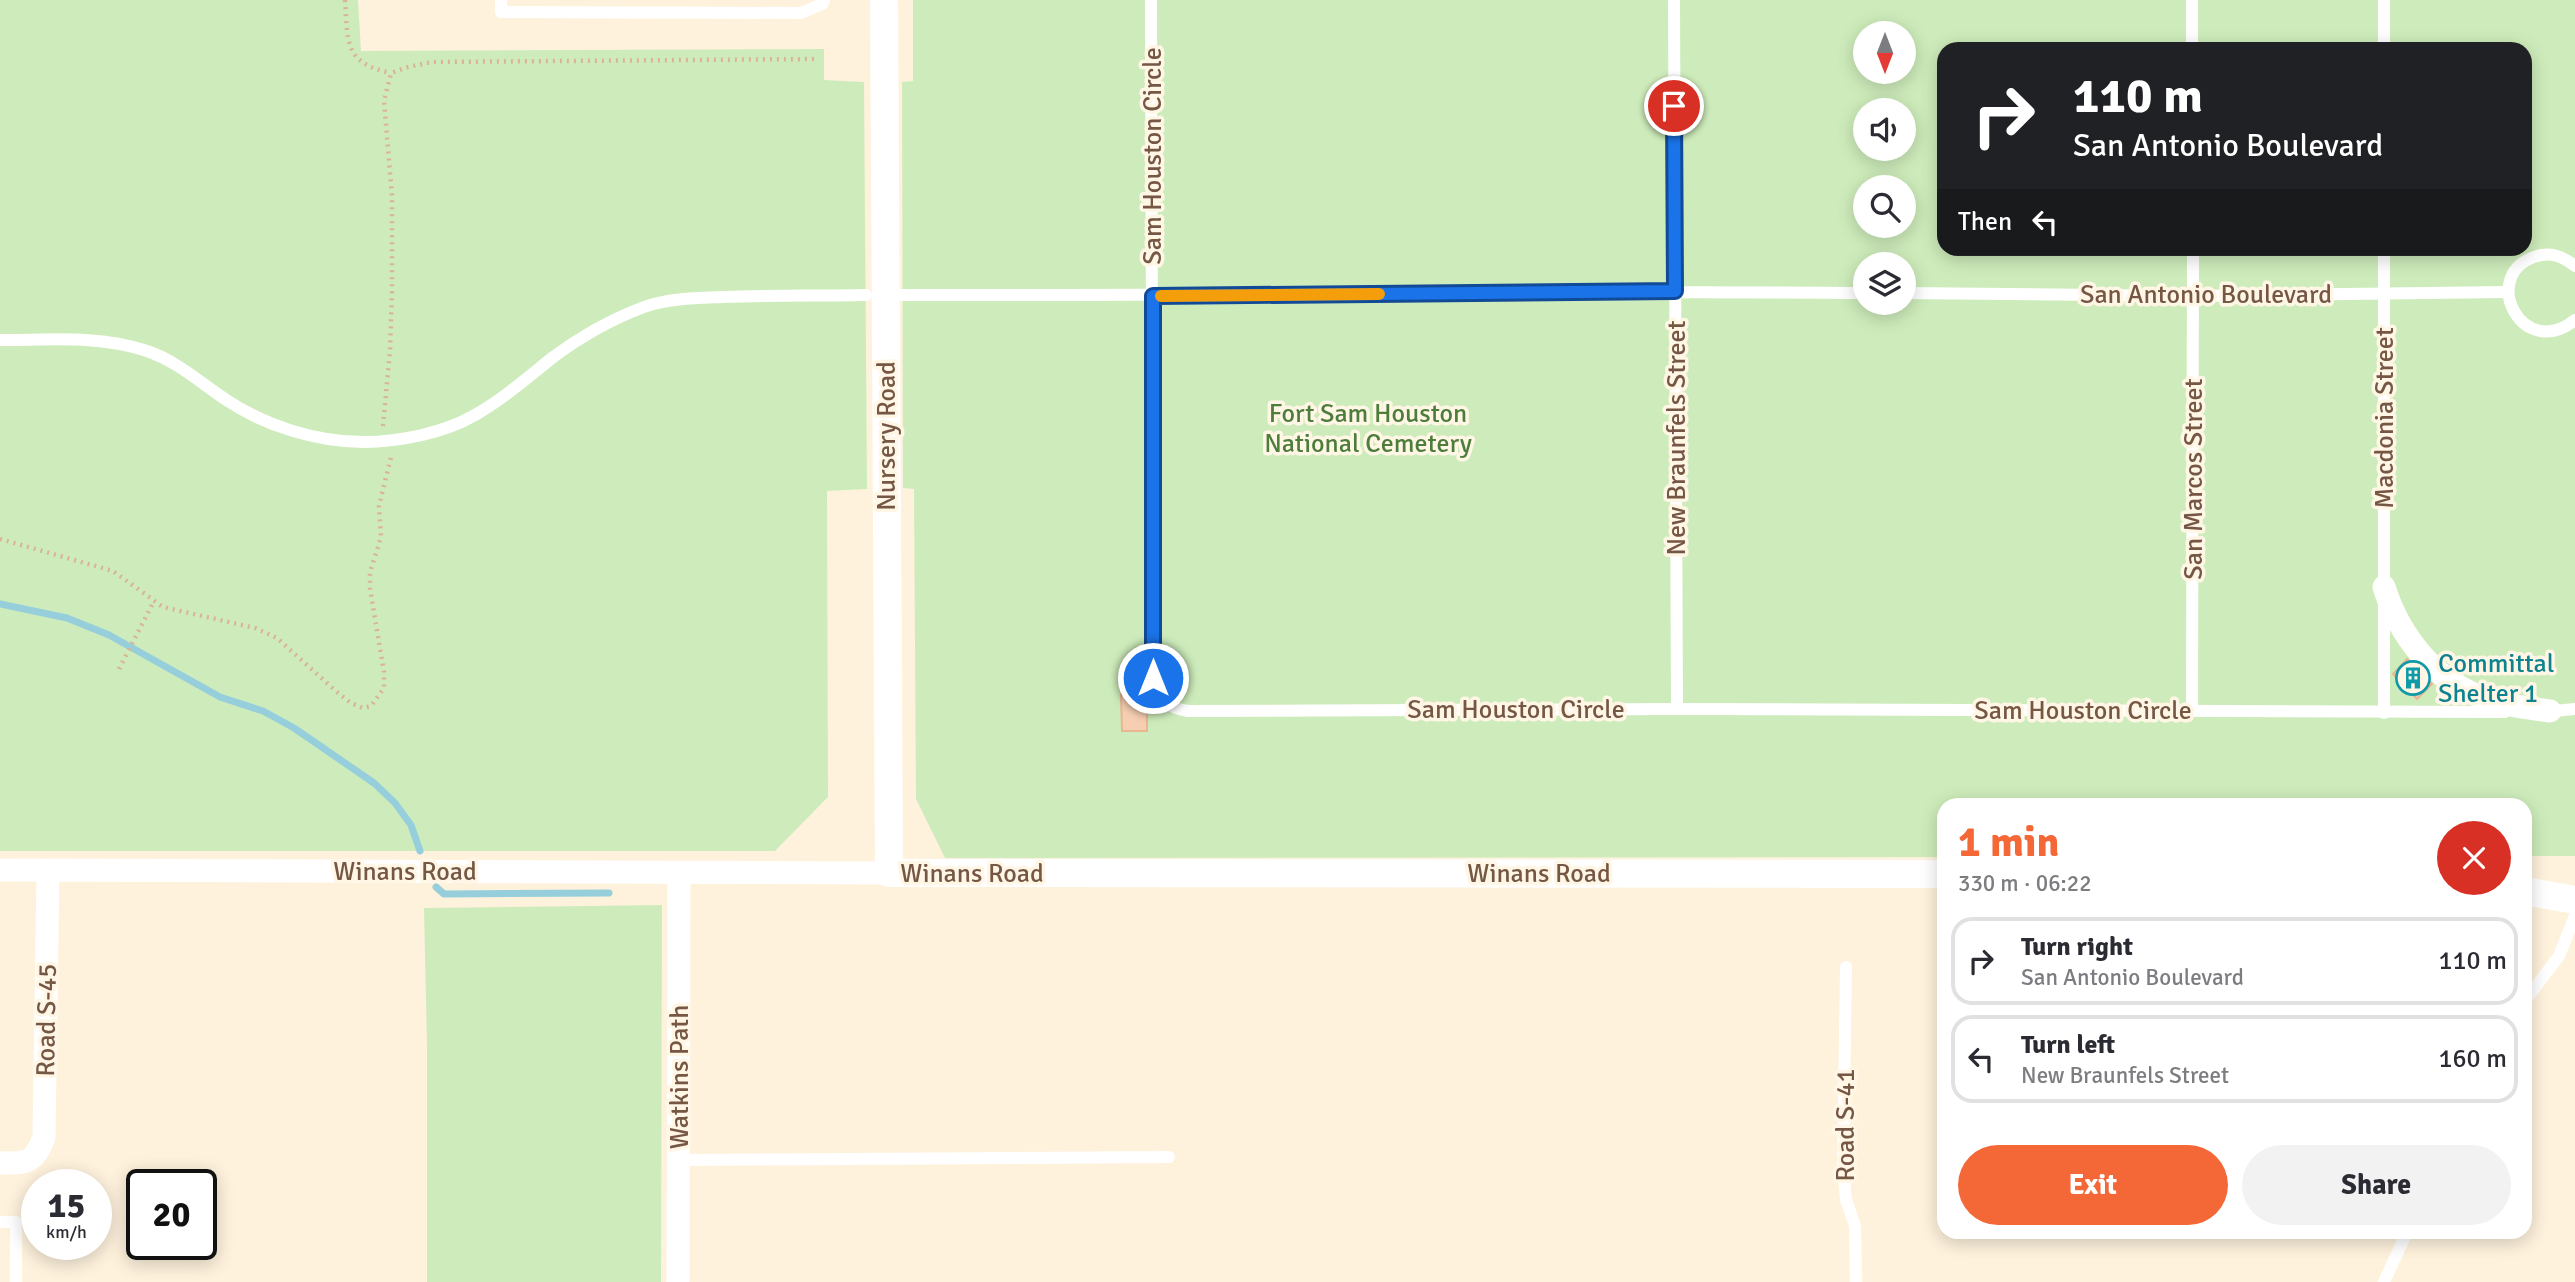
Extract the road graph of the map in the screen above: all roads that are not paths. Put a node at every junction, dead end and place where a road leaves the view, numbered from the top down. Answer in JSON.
{"nodes":[{"id":1,"x":501,"y":0,"type":"edge"},
{"id":2,"x":824,"y":0,"type":"edge"},
{"id":3,"x":884,"y":0,"type":"edge"},
{"id":4,"x":1151,"y":0,"type":"edge"},
{"id":5,"x":1674,"y":0,"type":"edge"},
{"id":6,"x":2192,"y":0,"type":"edge"},
{"id":7,"x":2386,"y":0,"type":"edge"},
{"id":8,"x":644,"y":7,"type":"edge"},
{"id":9,"x":2192,"y":42,"type":"edge"},
{"id":10,"x":2384,"y":42,"type":"edge"},
{"id":11,"x":2193,"y":256,"type":"edge"},
{"id":12,"x":2384,"y":256,"type":"edge"},
{"id":13,"x":2575,"y":266,"type":"edge"},
{"id":14,"x":1675,"y":291,"type":"junction"},
{"id":15,"x":2508,"y":292,"type":"junction"},
{"id":16,"x":1853,"y":293,"type":"edge"},
{"id":17,"x":1916,"y":293,"type":"edge"},
{"id":18,"x":2384,"y":293,"type":"junction"},
{"id":19,"x":866,"y":295,"type":"dead end"},
{"id":20,"x":902,"y":295,"type":"dead end"},
{"id":21,"x":1153,"y":296,"type":"junction"},
{"id":22,"x":2193,"y":296,"type":"junction"},
{"id":23,"x":2575,"y":320,"type":"edge"},
{"id":24,"x":0,"y":340,"type":"edge"},
{"id":25,"x":2384,"y":587,"type":"junction"},
{"id":26,"x":1677,"y":709,"type":"junction"},
{"id":27,"x":2575,"y":709,"type":"edge"},
{"id":28,"x":2192,"y":710,"type":"junction"},
{"id":29,"x":2550,"y":712,"type":"junction"},
{"id":30,"x":2384,"y":713,"type":"junction"},
{"id":31,"x":0,"y":870,"type":"edge"},
{"id":32,"x":48,"y":870,"type":"junction"},
{"id":33,"x":679,"y":873,"type":"junction"},
{"id":34,"x":889,"y":873,"type":"junction"},
{"id":35,"x":1937,"y":874,"type":"edge"},
{"id":36,"x":2532,"y":892,"type":"edge"},
{"id":37,"x":2575,"y":901,"type":"edge"},
{"id":38,"x":2575,"y":916,"type":"edge"},
{"id":39,"x":1846,"y":967,"type":"dead end"},
{"id":40,"x":2532,"y":991,"type":"edge"},
{"id":41,"x":1169,"y":1157,"type":"dead end"},
{"id":42,"x":678,"y":1160,"type":"junction"},
{"id":43,"x":0,"y":1164,"type":"edge"},
{"id":44,"x":0,"y":1222,"type":"edge"},
{"id":45,"x":2404,"y":1239,"type":"edge"},
{"id":46,"x":16,"y":1282,"type":"edge"},
{"id":47,"x":678,"y":1282,"type":"edge"},
{"id":48,"x":1856,"y":1282,"type":"edge"},
{"id":49,"x":2384,"y":1282,"type":"edge"}],
"edges":[{"from":1,"to":8,"type":"lane"},
{"from":2,"to":8,"type":"lane"},
{"from":3,"to":34,"type":"street","name":"Nursery Road"},
{"from":4,"to":21,"type":"lane","name":"Sam Houston Circle"},
{"from":5,"to":14,"type":"lane","name":"New Braunfels Street"},
{"from":6,"to":9,"type":"lane"},
{"from":7,"to":10,"type":"lane"},
{"from":11,"to":22,"type":"lane","name":"San Marcos Street"},
{"from":12,"to":18,"type":"lane","name":"Macdonia Street"},
{"from":13,"to":15,"type":"lane"},
{"from":14,"to":16,"type":"lane"},
{"from":14,"to":21,"type":"lane"},
{"from":14,"to":26,"type":"lane","name":"New Braunfels Street"},
{"from":15,"to":18,"type":"lane","name":"San Antonio Boulevard"},
{"from":15,"to":23,"type":"lane"},
{"from":17,"to":22,"type":"lane","name":"San Antonio Boulevard"},
{"from":18,"to":22,"type":"lane","name":"San Antonio Boulevard"},
{"from":18,"to":25,"type":"lane","name":"Macdonia Street"},
{"from":19,"to":24,"type":"lane"},
{"from":20,"to":21,"type":"lane"},
{"from":21,"to":26,"type":"lane","name":"Sam Houston Circle"},
{"from":22,"to":28,"type":"lane","name":"San Marcos Street"},
{"from":25,"to":29,"type":"street","name":"Macdonia Street"},
{"from":25,"to":30,"type":"lane","name":"Macdonia Street"},
{"from":26,"to":28,"type":"lane","name":"Sam Houston Circle"},
{"from":27,"to":29,"type":"lane","name":"Sam Houston Circle"},
{"from":28,"to":30,"type":"lane","name":"Sam Houston Circle"},
{"from":29,"to":30,"type":"lane","name":"Sam Houston Circle"},
{"from":31,"to":32,"type":"street","name":"Winans Road"},
{"from":32,"to":33,"type":"street","name":"Winans Road"},
{"from":32,"to":43,"type":"street","name":"Road S-45"},
{"from":33,"to":34,"type":"street","name":"Winans Road"},
{"from":33,"to":42,"type":"street","name":"Watkins Path"},
{"from":34,"to":35,"type":"street","name":"Winans Road"},
{"from":36,"to":37,"type":"street"},
{"from":38,"to":40,"type":"lane"},
{"from":39,"to":48,"type":"lane","name":"Road S-41"},
{"from":41,"to":42,"type":"lane"},
{"from":42,"to":47,"type":"street","name":"Watkins Path"},
{"from":44,"to":46,"type":"lane"},
{"from":45,"to":49,"type":"lane"}]}
